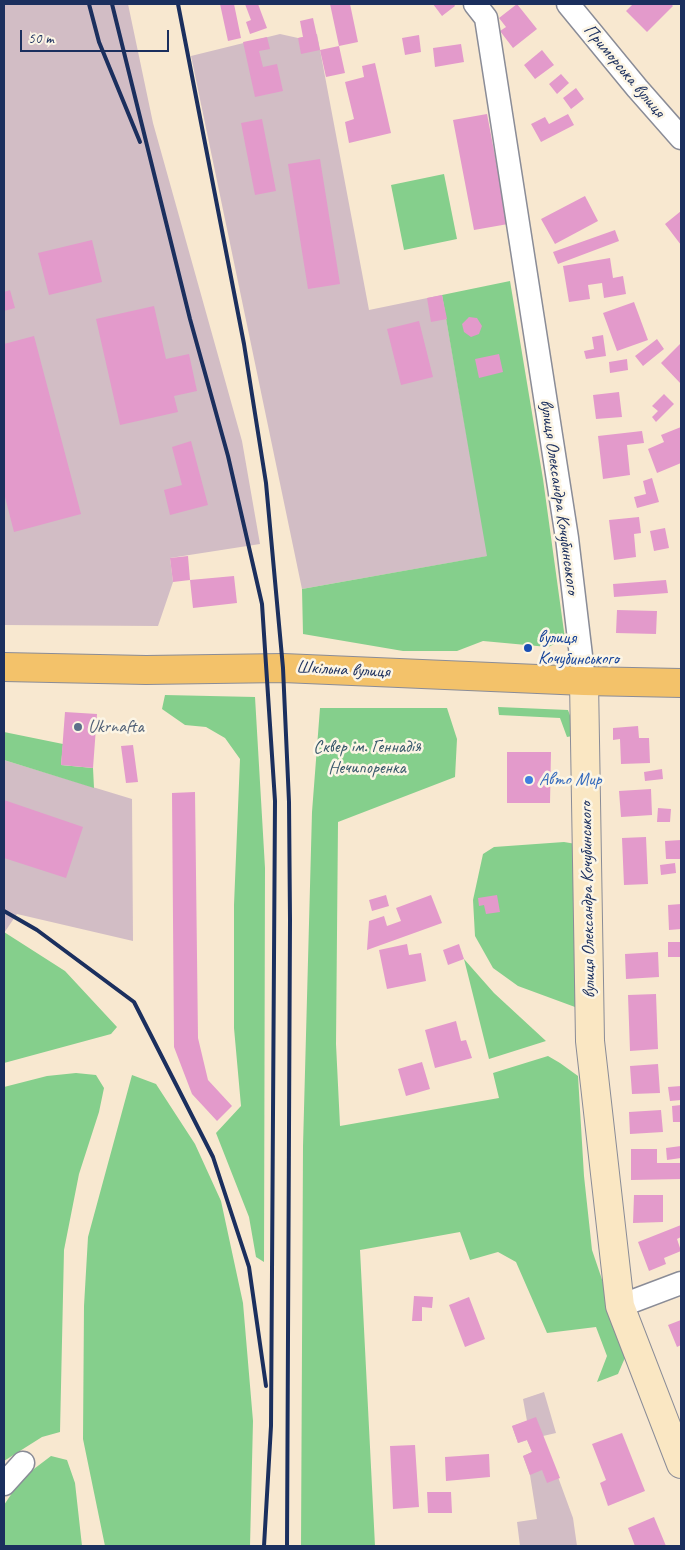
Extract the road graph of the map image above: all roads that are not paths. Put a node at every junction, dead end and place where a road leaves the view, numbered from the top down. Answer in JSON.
{"nodes":[{"id":1,"x":475,"y":4,"type":"edge"},
{"id":2,"x":568,"y":4,"type":"edge"},
{"id":3,"x":681,"y":138,"type":"edge"},
{"id":4,"x":4,"y":667,"type":"edge"},
{"id":5,"x":584,"y":681,"type":"junction"},
{"id":6,"x":681,"y":683,"type":"edge"},
{"id":7,"x":681,"y":1283,"type":"edge"},
{"id":8,"x":620,"y":1306,"type":"junction"},
{"id":9,"x":23,"y":1463,"type":"dead end"},
{"id":10,"x":681,"y":1464,"type":"edge"},
{"id":11,"x":4,"y":1484,"type":"edge"}],
"edges":[{"from":1,"to":5,"type":"street","name":"вулиця Олександра Кочубинського"},
{"from":2,"to":3,"type":"street","name":"Приморська вулиця"},
{"from":4,"to":5,"type":"main road","name":"Шкільна вулиця"},
{"from":5,"to":6,"type":"main road","name":"Шкільна вулиця"},
{"from":5,"to":8,"type":"street","name":"вулиця Олександра Кочубинського"},
{"from":7,"to":8,"type":"street"},
{"from":8,"to":10,"type":"street","name":"вулиця Олександра Кочубинського"},
{"from":9,"to":11,"type":"street"}]}
